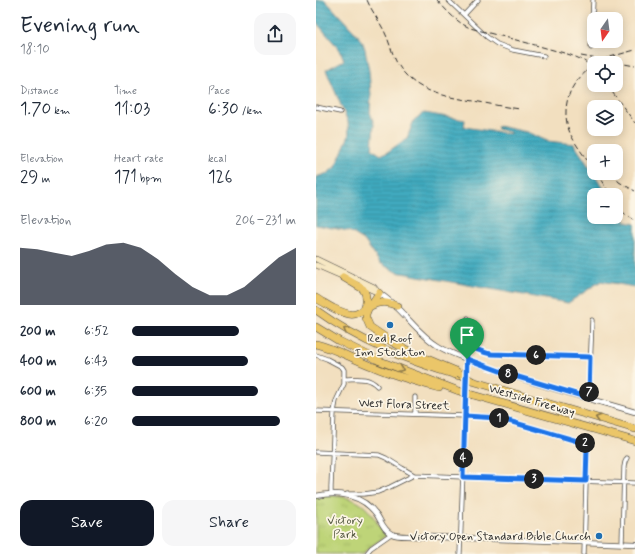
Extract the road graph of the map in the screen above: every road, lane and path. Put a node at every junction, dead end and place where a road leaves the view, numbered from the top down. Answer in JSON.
{"nodes":[{"id":1,"x":448,"y":0,"type":"edge"},
{"id":2,"x":478,"y":0,"type":"edge"},
{"id":3,"x":593,"y":0,"type":"edge"},
{"id":4,"x":593,"y":12,"type":"edge"},
{"id":5,"x":464,"y":15,"type":"junction"},
{"id":6,"x":544,"y":56,"type":"dead end"},
{"id":7,"x":316,"y":107,"type":"edge"},
{"id":8,"x":340,"y":112,"type":"dead end"},
{"id":9,"x":316,"y":259,"type":"edge"},
{"id":10,"x":316,"y":265,"type":"edge"},
{"id":11,"x":341,"y":274,"type":"junction"},
{"id":12,"x":378,"y":292,"type":"junction"},
{"id":13,"x":316,"y":298,"type":"edge"},
{"id":14,"x":371,"y":306,"type":"junction"},
{"id":15,"x":396,"y":306,"type":"junction"},
{"id":16,"x":316,"y":310,"type":"edge"},
{"id":17,"x":363,"y":310,"type":"junction"},
{"id":18,"x":468,"y":318,"type":"dead end"},
{"id":19,"x":592,"y":320,"type":"dead end"},
{"id":20,"x":316,"y":327,"type":"edge"},
{"id":21,"x":316,"y":344,"type":"edge"},
{"id":22,"x":467,"y":347,"type":"junction"},
{"id":23,"x":316,"y":355,"type":"edge"},
{"id":24,"x":590,"y":357,"type":"junction"},
{"id":25,"x":467,"y":359,"type":"junction"},
{"id":26,"x":459,"y":375,"type":"junction"},
{"id":27,"x":344,"y":379,"type":"junction"},
{"id":28,"x":377,"y":386,"type":"dead end"},
{"id":29,"x":459,"y":391,"type":"junction"},
{"id":30,"x":416,"y":397,"type":"dead end"},
{"id":31,"x":589,"y":398,"type":"junction"},
{"id":32,"x":316,"y":411,"type":"edge"},
{"id":33,"x":334,"y":412,"type":"junction"},
{"id":34,"x":635,"y":412,"type":"edge"},
{"id":35,"x":415,"y":414,"type":"junction"},
{"id":36,"x":465,"y":416,"type":"junction"},
{"id":37,"x":635,"y":429,"type":"edge"},
{"id":38,"x":635,"y":441,"type":"edge"},
{"id":39,"x":316,"y":452,"type":"edge"},
{"id":40,"x":332,"y":453,"type":"junction"},
{"id":41,"x":627,"y":458,"type":"dead end"},
{"id":42,"x":414,"y":475,"type":"junction"},
{"id":43,"x":463,"y":477,"type":"junction"},
{"id":44,"x":586,"y":481,"type":"junction"},
{"id":45,"x":624,"y":482,"type":"junction"},
{"id":46,"x":635,"y":483,"type":"edge"},
{"id":47,"x":331,"y":494,"type":"junction"},
{"id":48,"x":344,"y":494,"type":"junction"},
{"id":49,"x":316,"y":496,"type":"edge"},
{"id":50,"x":391,"y":534,"type":"junction"},
{"id":51,"x":460,"y":538,"type":"junction"},
{"id":52,"x":584,"y":542,"type":"junction"},
{"id":53,"x":622,"y":544,"type":"junction"},
{"id":54,"x":635,"y":544,"type":"edge"},
{"id":55,"x":366,"y":554,"type":"edge"},
{"id":56,"x":460,"y":554,"type":"edge"},
{"id":57,"x":584,"y":554,"type":"edge"}],
"edges":[{"from":1,"to":5,"type":"street"},
{"from":2,"to":5,"type":"street"},
{"from":3,"to":4,"type":"street"},
{"from":5,"to":6,"type":"street"},
{"from":7,"to":8,"type":"street"},
{"from":9,"to":11,"type":"main road"},
{"from":10,"to":11,"type":"main road"},
{"from":11,"to":12,"type":"main road"},
{"from":11,"to":17,"type":"highway"},
{"from":12,"to":14,"type":"highway"},
{"from":12,"to":15,"type":"street"},
{"from":12,"to":17,"type":"highway"},
{"from":13,"to":17,"type":"highway"},
{"from":14,"to":15,"type":"highway"},
{"from":14,"to":26,"type":"highway"},
{"from":15,"to":25,"type":"street"},
{"from":26,"to":16,"type":"highway","name":"Westside Freeway","one_way":true},
{"from":18,"to":22,"type":"street"},
{"from":19,"to":24,"type":"street"},
{"from":20,"to":29,"type":"highway","name":"Westside Freeway","one_way":true},
{"from":21,"to":29,"type":"highway"},
{"from":22,"to":24,"type":"street"},
{"from":22,"to":25,"type":"street"},
{"from":23,"to":27,"type":"street"},
{"from":24,"to":31,"type":"street"},
{"from":25,"to":31,"type":"street"},
{"from":25,"to":36,"type":"street"},
{"from":37,"to":26,"type":"highway","name":"Westside Freeway","one_way":true,"bridge":true},
{"from":27,"to":28,"type":"street"},
{"from":27,"to":33,"type":"street"},
{"from":29,"to":38,"type":"highway","name":"Westside Freeway","bridge":true},
{"from":30,"to":35,"type":"street"},
{"from":31,"to":34,"type":"street"},
{"from":32,"to":33,"type":"street","name":"West Flora Street"},
{"from":33,"to":35,"type":"street","name":"West Flora Street"},
{"from":33,"to":40,"type":"street"},
{"from":35,"to":36,"type":"street","name":"West Flora Street"},
{"from":36,"to":43,"type":"street"},
{"from":36,"to":44,"type":"street","name":"West Flora Street"},
{"from":39,"to":40,"type":"street"},
{"from":40,"to":42,"type":"street"},
{"from":40,"to":47,"type":"street"},
{"from":41,"to":45,"type":"street"},
{"from":42,"to":43,"type":"street"},
{"from":42,"to":48,"type":"street"},
{"from":43,"to":44,"type":"street"},
{"from":43,"to":51,"type":"street"},
{"from":44,"to":45,"type":"street"},
{"from":44,"to":52,"type":"street"},
{"from":45,"to":46,"type":"street"},
{"from":45,"to":53,"type":"street"},
{"from":47,"to":48,"type":"street"},
{"from":47,"to":49,"type":"street"},
{"from":48,"to":50,"type":"street"},
{"from":50,"to":51,"type":"street"},
{"from":50,"to":55,"type":"street"},
{"from":51,"to":52,"type":"street"},
{"from":51,"to":56,"type":"street"},
{"from":52,"to":53,"type":"street"},
{"from":52,"to":57,"type":"street"},
{"from":53,"to":54,"type":"street"}]}
